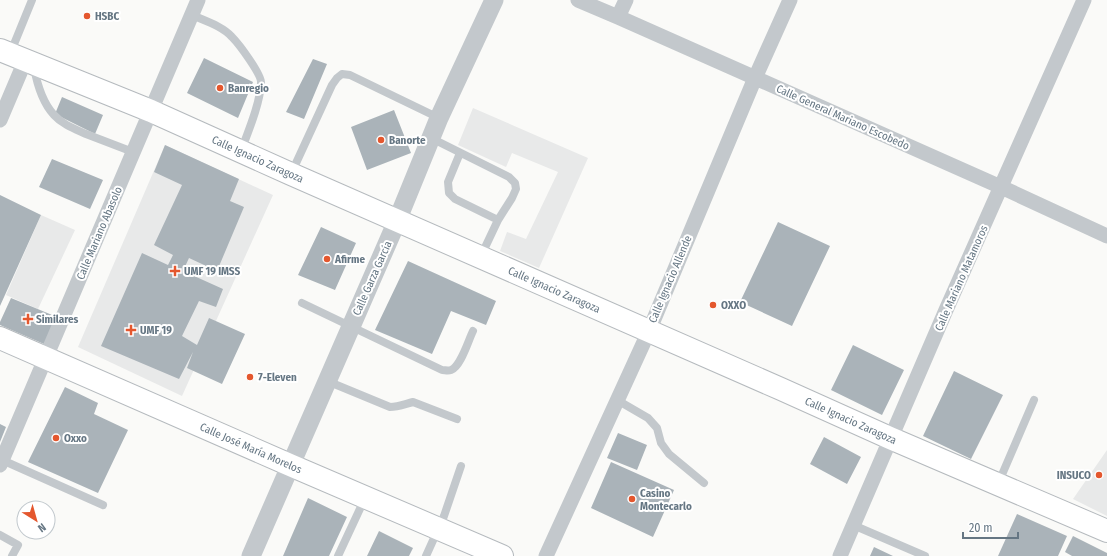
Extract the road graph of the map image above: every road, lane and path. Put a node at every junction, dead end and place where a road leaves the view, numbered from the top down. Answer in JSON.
{"nodes":[{"id":1,"x":32,"y":0,"type":"edge"},
{"id":2,"x":198,"y":0,"type":"edge"},
{"id":3,"x":494,"y":0,"type":"edge"},
{"id":4,"x":578,"y":0,"type":"edge"},
{"id":5,"x":626,"y":0,"type":"edge"},
{"id":6,"x":790,"y":0,"type":"edge"},
{"id":7,"x":1084,"y":0,"type":"edge"},
{"id":8,"x":192,"y":15,"type":"junction"},
{"id":9,"x":618,"y":17,"type":"junction"},
{"id":10,"x":17,"y":57,"type":"edge"},
{"id":11,"x":755,"y":78,"type":"junction"},
{"id":12,"x":151,"y":111,"type":"junction"},
{"id":13,"x":439,"y":118,"type":"junction"},
{"id":14,"x":0,"y":120,"type":"edge"},
{"id":15,"x":431,"y":138,"type":"junction"},
{"id":16,"x":133,"y":152,"type":"junction"},
{"id":17,"x":241,"y":152,"type":"junction"},
{"id":18,"x":460,"y":153,"type":"junction"},
{"id":19,"x":290,"y":174,"type":"junction"},
{"id":20,"x":1001,"y":187,"type":"junction"},
{"id":21,"x":498,"y":220,"type":"junction"},
{"id":22,"x":397,"y":221,"type":"junction"},
{"id":23,"x":1107,"y":236,"type":"edge"},
{"id":24,"x":480,"y":257,"type":"junction"},
{"id":25,"x":302,"y":303,"type":"dead end"},
{"id":26,"x":351,"y":327,"type":"junction"},
{"id":27,"x":473,"y":331,"type":"dead end"},
{"id":28,"x":649,"y":331,"type":"junction"},
{"id":29,"x":0,"y":338,"type":"edge"},
{"id":30,"x":46,"y":358,"type":"junction"},
{"id":31,"x":327,"y":382,"type":"junction"},
{"id":32,"x":617,"y":400,"type":"junction"},
{"id":33,"x":1034,"y":400,"type":"dead end"},
{"id":34,"x":457,"y":419,"type":"dead end"},
{"id":35,"x":890,"y":438,"type":"junction"},
{"id":36,"x":1,"y":462,"type":"edge"},
{"id":37,"x":290,"y":465,"type":"junction"},
{"id":38,"x":461,"y":466,"type":"dead end"},
{"id":39,"x":704,"y":483,"type":"dead end"},
{"id":40,"x":998,"y":484,"type":"junction"},
{"id":41,"x":366,"y":497,"type":"junction"},
{"id":42,"x":103,"y":505,"type":"dead end"},
{"id":43,"x":853,"y":525,"type":"junction"},
{"id":44,"x":439,"y":529,"type":"junction"},
{"id":45,"x":1107,"y":531,"type":"edge"},
{"id":46,"x":0,"y":535,"type":"edge"},
{"id":47,"x":12,"y":556,"type":"edge"},
{"id":48,"x":251,"y":556,"type":"edge"},
{"id":49,"x":338,"y":556,"type":"edge"},
{"id":50,"x":426,"y":556,"type":"edge"},
{"id":51,"x":502,"y":556,"type":"edge"},
{"id":52,"x":546,"y":556,"type":"edge"},
{"id":53,"x":840,"y":556,"type":"edge"},
{"id":54,"x":925,"y":556,"type":"edge"}],
"edges":[{"from":1,"to":10,"type":"lane"},
{"from":2,"to":8,"type":"street","name":"Calle Mariano Abasolo"},
{"from":3,"to":13,"type":"street","name":"Calle Garza García"},
{"from":4,"to":9,"type":"street","name":"Calle General Mariano Escobedo"},
{"from":5,"to":9,"type":"street"},
{"from":6,"to":11,"type":"street","name":"Calle Ignacio Allende"},
{"from":7,"to":20,"type":"street","name":"Calle Mariano Matamoros"},
{"from":8,"to":12,"type":"street","name":"Calle Mariano Abasolo"},
{"from":8,"to":17,"type":"lane"},
{"from":9,"to":11,"type":"street","name":"Calle General Mariano Escobedo"},
{"from":10,"to":12,"type":"main road","name":"Calle Ignacio Zaragoza"},
{"from":10,"to":14,"type":"street"},
{"from":10,"to":16,"type":"lane"},
{"from":11,"to":20,"type":"street","name":"Calle General Mariano Escobedo"},
{"from":11,"to":28,"type":"street","name":"Calle Ignacio Allende"},
{"from":12,"to":16,"type":"street","name":"Calle Mariano Abasolo"},
{"from":12,"to":17,"type":"main road","name":"Calle Ignacio Zaragoza"},
{"from":13,"to":15,"type":"street","name":"Calle Garza García"},
{"from":13,"to":19,"type":"lane"},
{"from":15,"to":18,"type":"lane"},
{"from":15,"to":22,"type":"street","name":"Calle Garza García"},
{"from":16,"to":30,"type":"street","name":"Calle Mariano Abasolo"},
{"from":17,"to":19,"type":"main road","name":"Calle Ignacio Zaragoza"},
{"from":18,"to":21,"type":"lane"},
{"from":18,"to":21,"type":"lane"},
{"from":19,"to":22,"type":"main road","name":"Calle Ignacio Zaragoza"},
{"from":20,"to":23,"type":"street","name":"Calle General Mariano Escobedo"},
{"from":20,"to":35,"type":"street","name":"Calle Mariano Matamoros"},
{"from":21,"to":24,"type":"lane"},
{"from":22,"to":24,"type":"main road","name":"Calle Ignacio Zaragoza"},
{"from":22,"to":26,"type":"street","name":"Calle Garza García"},
{"from":24,"to":28,"type":"main road","name":"Calle Ignacio Zaragoza"},
{"from":25,"to":26,"type":"lane"},
{"from":26,"to":27,"type":"lane"},
{"from":26,"to":31,"type":"street","name":"Calle Garza García"},
{"from":28,"to":32,"type":"street","name":"Calle Ignacio Allende"},
{"from":28,"to":35,"type":"main road","name":"Calle Ignacio Zaragoza"},
{"from":29,"to":30,"type":"main road","name":"Calle José María Morelos"},
{"from":30,"to":36,"type":"street","name":"Calle Mariano Abasolo"},
{"from":30,"to":37,"type":"main road","name":"Calle José María Morelos"},
{"from":31,"to":34,"type":"lane"},
{"from":31,"to":37,"type":"street","name":"Calle Garza García"},
{"from":32,"to":39,"type":"lane"},
{"from":32,"to":52,"type":"street","name":"Calle Ignacio Allende"},
{"from":33,"to":40,"type":"lane"},
{"from":35,"to":40,"type":"main road","name":"Calle Ignacio Zaragoza"},
{"from":35,"to":43,"type":"street","name":"Calle Mariano Matamoros"},
{"from":36,"to":42,"type":"lane"},
{"from":37,"to":41,"type":"main road","name":"Calle José María Morelos"},
{"from":37,"to":48,"type":"street","name":"Calle Garza García"},
{"from":38,"to":44,"type":"lane"},
{"from":40,"to":45,"type":"main road","name":"Calle Ignacio Zaragoza"},
{"from":41,"to":44,"type":"main road","name":"Calle José María Morelos"},
{"from":41,"to":49,"type":"lane"},
{"from":43,"to":53,"type":"street","name":"Calle Mariano Matamoros"},
{"from":43,"to":54,"type":"lane"},
{"from":44,"to":50,"type":"lane"},
{"from":44,"to":51,"type":"main road","name":"Calle José María Morelos"},
{"from":46,"to":47,"type":"lane"}]}
